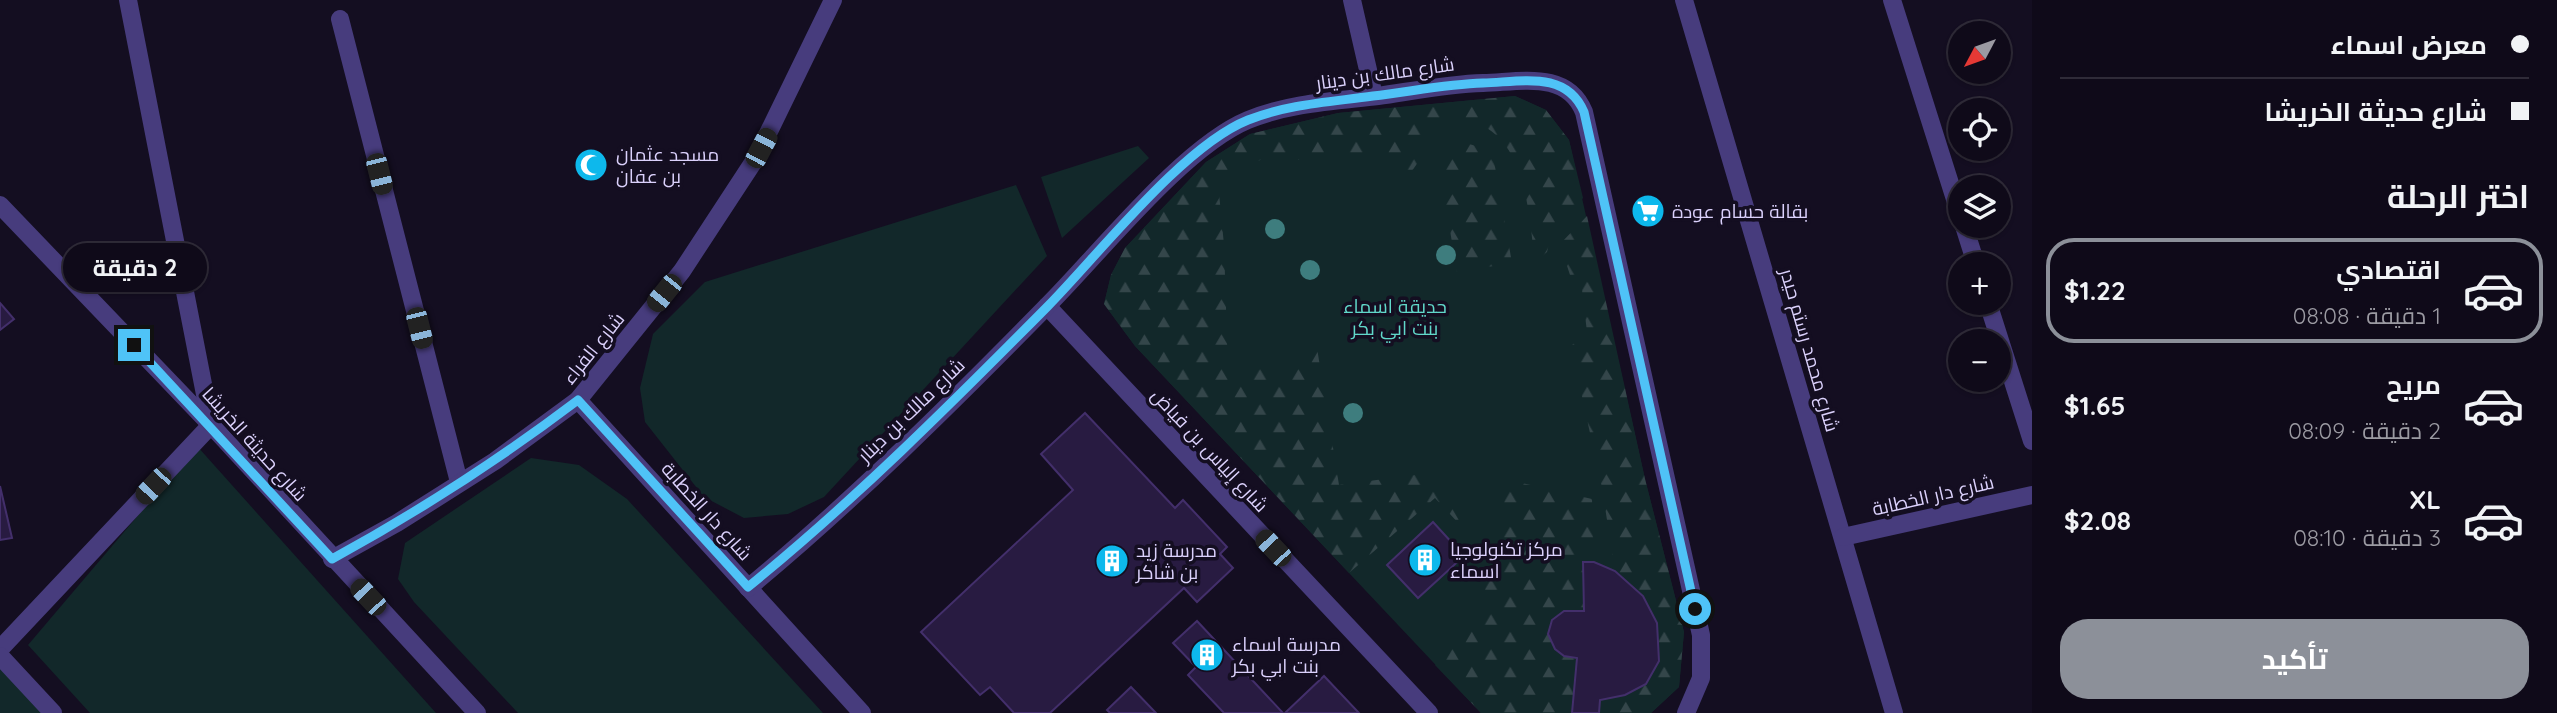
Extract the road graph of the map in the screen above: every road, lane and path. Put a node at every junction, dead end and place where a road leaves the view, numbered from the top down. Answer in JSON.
{"nodes":[{"id":1,"x":128,"y":0,"type":"edge"},
{"id":2,"x":833,"y":0,"type":"edge"},
{"id":3,"x":1352,"y":0,"type":"edge"},
{"id":4,"x":1684,"y":0,"type":"edge"},
{"id":5,"x":1892,"y":0,"type":"edge"},
{"id":6,"x":340,"y":19,"type":"dead end"},
{"id":7,"x":1374,"y":96,"type":"junction"},
{"id":8,"x":1948,"y":177,"type":"edge"},
{"id":9,"x":0,"y":205,"type":"edge"},
{"id":10,"x":1047,"y":306,"type":"junction"},
{"id":11,"x":1992,"y":315,"type":"edge"},
{"id":12,"x":578,"y":400,"type":"junction"},
{"id":13,"x":211,"y":425,"type":"junction"},
{"id":14,"x":2032,"y":441,"type":"edge"},
{"id":15,"x":459,"y":482,"type":"junction"},
{"id":16,"x":2032,"y":495,"type":"edge"},
{"id":17,"x":1843,"y":537,"type":"junction"},
{"id":18,"x":332,"y":559,"type":"junction"},
{"id":19,"x":748,"y":587,"type":"junction"},
{"id":20,"x":0,"y":649,"type":"edge"},
{"id":21,"x":0,"y":656,"type":"edge"},
{"id":22,"x":53,"y":713,"type":"edge"},
{"id":23,"x":477,"y":713,"type":"edge"},
{"id":24,"x":862,"y":713,"type":"edge"},
{"id":25,"x":1429,"y":713,"type":"edge"},
{"id":26,"x":1686,"y":713,"type":"edge"},
{"id":27,"x":1894,"y":713,"type":"edge"}],
"edges":[{"from":1,"to":13,"type":"street"},
{"from":2,"to":12,"type":"street","name":"شارع الفراء"},
{"from":3,"to":7,"type":"street"},
{"from":4,"to":17,"type":"street","name":"شارع محمد رستم حيدر"},
{"from":5,"to":8,"type":"street"},
{"from":6,"to":15,"type":"street"},
{"from":7,"to":10,"type":"street","name":"شارع مالك بن دينار"},
{"from":7,"to":26,"type":"street","name":"شارع مالك بن دينار"},
{"from":9,"to":13,"type":"street","name":"شارع حديثة الخريشا"},
{"from":10,"to":19,"type":"street","name":"شارع مالك بن دينار"},
{"from":10,"to":25,"type":"street","name":"شارع إلياس بن فياض"},
{"from":11,"to":14,"type":"street"},
{"from":12,"to":15,"type":"street","name":"شارع الفراء"},
{"from":12,"to":19,"type":"street","name":"شارع دار الخطابة"},
{"from":13,"to":18,"type":"street","name":"شارع حديثة الخريشا"},
{"from":13,"to":20,"type":"street"},
{"from":15,"to":18,"type":"street","name":"شارع الفراء"},
{"from":16,"to":17,"type":"street","name":"شارع دار الخطابة"},
{"from":17,"to":27,"type":"street","name":"شارع محمد رستم حيدر"},
{"from":18,"to":23,"type":"street","name":"شارع حديثة الخريشا"},
{"from":19,"to":24,"type":"street","name":"شارع دار الخطابة"},
{"from":21,"to":22,"type":"street"}]}
